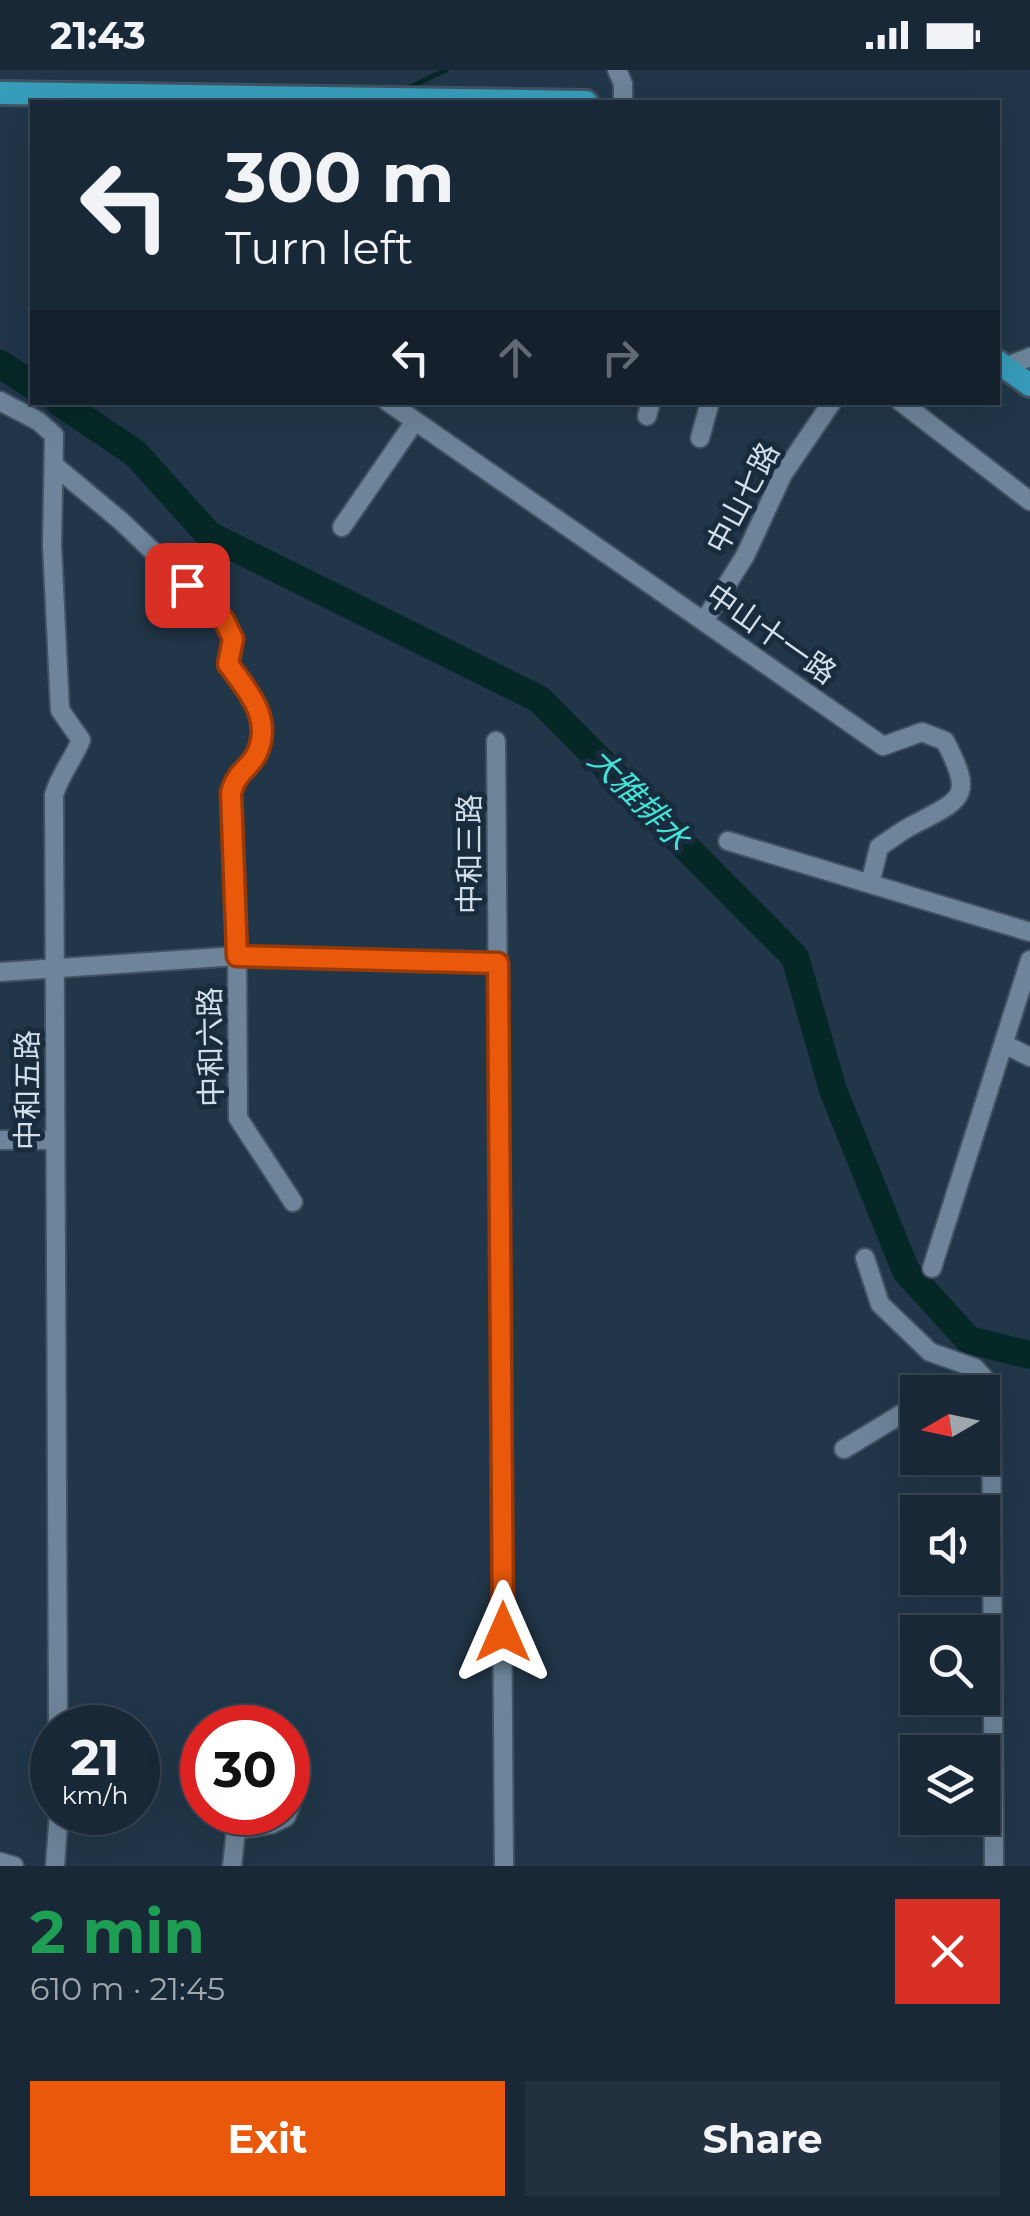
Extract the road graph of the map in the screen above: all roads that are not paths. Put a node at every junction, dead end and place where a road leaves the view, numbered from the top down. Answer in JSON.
{"nodes":[{"id":1,"x":617,"y":70,"type":"edge"},
{"id":2,"x":0,"y":92,"type":"edge"},
{"id":3,"x":469,"y":100,"type":"edge"},
{"id":4,"x":623,"y":100,"type":"edge"},
{"id":5,"x":1030,"y":357,"type":"edge"},
{"id":6,"x":1001,"y":365,"type":"edge"},
{"id":7,"x":1030,"y":385,"type":"edge"},
{"id":8,"x":0,"y":401,"type":"edge"},
{"id":9,"x":392,"y":405,"type":"edge"},
{"id":10,"x":709,"y":405,"type":"edge"},
{"id":11,"x":830,"y":405,"type":"edge"},
{"id":12,"x":905,"y":405,"type":"edge"},
{"id":13,"x":415,"y":422,"type":"junction"},
{"id":14,"x":700,"y":438,"type":"dead end"},
{"id":15,"x":55,"y":466,"type":"junction"},
{"id":16,"x":1030,"y":501,"type":"edge"},
{"id":17,"x":342,"y":527,"type":"dead end"},
{"id":18,"x":704,"y":621,"type":"junction"},
{"id":19,"x":496,"y":741,"type":"dead end"},
{"id":20,"x":728,"y":841,"type":"dead end"},
{"id":21,"x":870,"y":884,"type":"junction"},
{"id":22,"x":1030,"y":932,"type":"edge"},
{"id":23,"x":237,"y":956,"type":"junction"},
{"id":24,"x":1030,"y":960,"type":"edge"},
{"id":25,"x":56,"y":962,"type":"junction"},
{"id":26,"x":498,"y":963,"type":"junction"},
{"id":27,"x":0,"y":972,"type":"edge"},
{"id":28,"x":1004,"y":1044,"type":"junction"},
{"id":29,"x":1030,"y":1057,"type":"edge"},
{"id":30,"x":0,"y":1140,"type":"edge"},
{"id":31,"x":55,"y":1140,"type":"junction"},
{"id":32,"x":293,"y":1202,"type":"dead end"},
{"id":33,"x":865,"y":1258,"type":"dead end"},
{"id":34,"x":932,"y":1268,"type":"dead end"},
{"id":35,"x":982,"y":1375,"type":"edge"},
{"id":36,"x":900,"y":1415,"type":"edge"},
{"id":37,"x":844,"y":1449,"type":"dead end"},
{"id":38,"x":988,"y":1475,"type":"edge"},
{"id":39,"x":58,"y":1705,"type":"edge"},
{"id":40,"x":57,"y":1835,"type":"edge"},
{"id":41,"x":235,"y":1835,"type":"edge"},
{"id":42,"x":0,"y":1862,"type":"edge"},
{"id":43,"x":14,"y":1866,"type":"edge"},
{"id":44,"x":55,"y":1866,"type":"edge"},
{"id":45,"x":232,"y":1866,"type":"edge"},
{"id":46,"x":504,"y":1866,"type":"edge"},
{"id":47,"x":994,"y":1866,"type":"edge"}],
"edges":[{"from":1,"to":4,"type":"street"},
{"from":2,"to":3,"type":"main road"},
{"from":5,"to":6,"type":"street"},
{"from":6,"to":7,"type":"main road"},
{"from":8,"to":15,"type":"street"},
{"from":9,"to":13,"type":"street","name":"中山十一路"},
{"from":10,"to":14,"type":"street"},
{"from":11,"to":18,"type":"street","name":"中山七路"},
{"from":12,"to":16,"type":"street"},
{"from":13,"to":17,"type":"street"},
{"from":13,"to":18,"type":"street","name":"中山十一路"},
{"from":15,"to":23,"type":"street","name":"中和六路"},
{"from":15,"to":25,"type":"street","name":"中和五路"},
{"from":18,"to":21,"type":"street","name":"中山十一路"},
{"from":19,"to":26,"type":"street","name":"中和三路"},
{"from":20,"to":21,"type":"street"},
{"from":21,"to":22,"type":"street"},
{"from":23,"to":25,"type":"street"},
{"from":23,"to":26,"type":"street"},
{"from":23,"to":32,"type":"street","name":"中和六路"},
{"from":24,"to":28,"type":"street"},
{"from":25,"to":27,"type":"street"},
{"from":25,"to":31,"type":"street","name":"中和五路"},
{"from":26,"to":46,"type":"street","name":"中和三路"},
{"from":28,"to":29,"type":"street"},
{"from":28,"to":34,"type":"street"},
{"from":30,"to":31,"type":"street"},
{"from":31,"to":39,"type":"street","name":"中和五路"},
{"from":33,"to":35,"type":"street"},
{"from":36,"to":37,"type":"street"},
{"from":38,"to":47,"type":"street"},
{"from":40,"to":44,"type":"street"},
{"from":41,"to":45,"type":"street"},
{"from":42,"to":43,"type":"street"}]}
